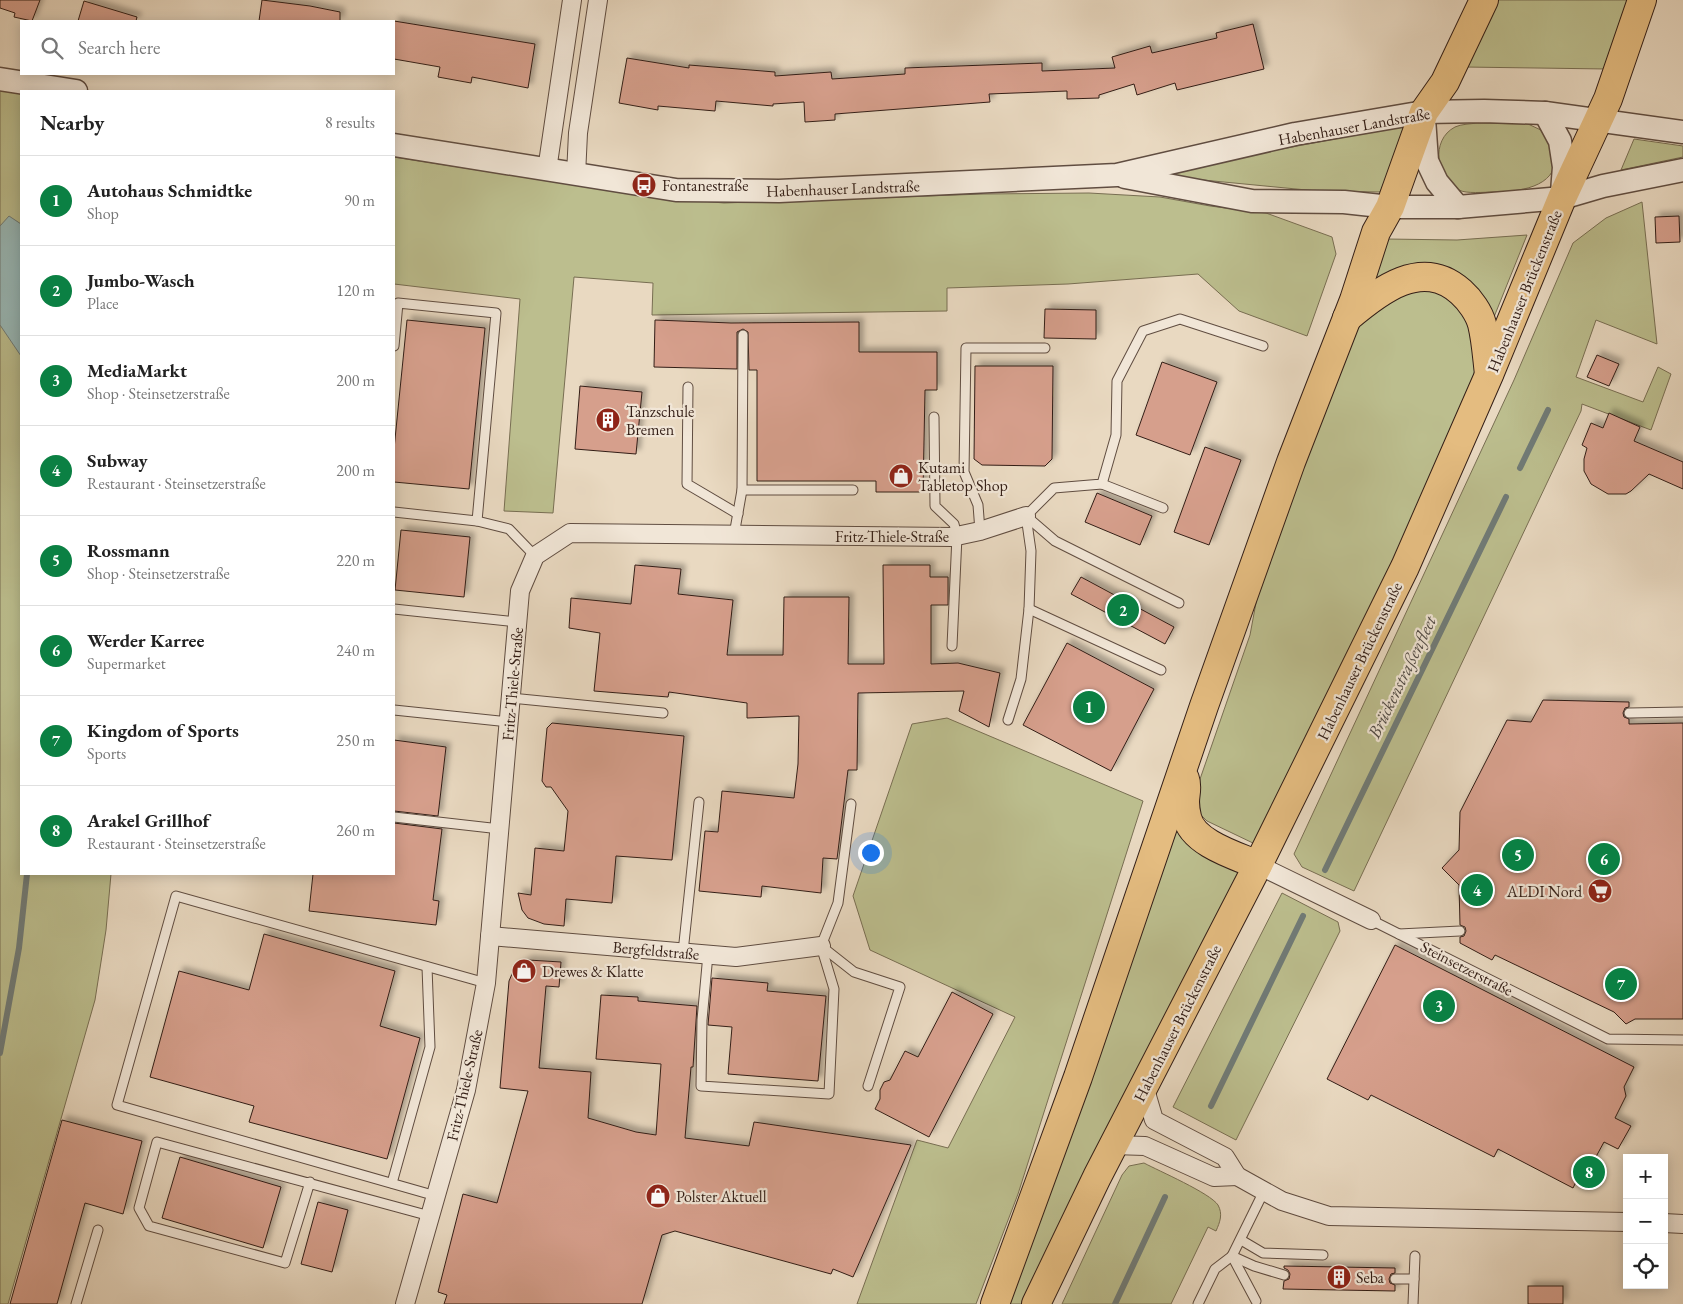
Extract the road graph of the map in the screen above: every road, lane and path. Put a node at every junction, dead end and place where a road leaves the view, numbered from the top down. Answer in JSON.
{"nodes":[{"id":1,"x":572,"y":0,"type":"edge"},
{"id":2,"x":598,"y":0,"type":"edge"},
{"id":3,"x":1484,"y":0,"type":"edge"},
{"id":4,"x":1642,"y":0,"type":"edge"},
{"id":5,"x":0,"y":78,"type":"edge"},
{"id":6,"x":70,"y":90,"type":"edge"},
{"id":7,"x":1424,"y":112,"type":"junction"},
{"id":8,"x":1545,"y":113,"type":"junction"},
{"id":9,"x":1597,"y":120,"type":"junction"},
{"id":10,"x":1683,"y":132,"type":"edge"},
{"id":11,"x":395,"y":145,"type":"edge"},
{"id":12,"x":547,"y":170,"type":"junction"},
{"id":13,"x":1683,"y":170,"type":"edge"},
{"id":14,"x":576,"y":175,"type":"junction"},
{"id":15,"x":1117,"y":175,"type":"junction"},
{"id":16,"x":1562,"y":198,"type":"junction"},
{"id":17,"x":1390,"y":207,"type":"junction"},
{"id":18,"x":1458,"y":207,"type":"junction"},
{"id":19,"x":1347,"y":318,"type":"junction"},
{"id":20,"x":395,"y":335,"type":"edge"},
{"id":21,"x":743,"y":335,"type":"dead end"},
{"id":22,"x":1262,"y":346,"type":"dead end"},
{"id":23,"x":1045,"y":348,"type":"dead end"},
{"id":24,"x":1489,"y":375,"type":"junction"},
{"id":25,"x":688,"y":387,"type":"dead end"},
{"id":26,"x":934,"y":417,"type":"dead end"},
{"id":27,"x":1102,"y":484,"type":"junction"},
{"id":28,"x":742,"y":490,"type":"junction"},
{"id":29,"x":853,"y":490,"type":"dead end"},
{"id":30,"x":1162,"y":508,"type":"dead end"},
{"id":31,"x":395,"y":512,"type":"edge"},
{"id":32,"x":738,"y":514,"type":"junction"},
{"id":33,"x":1026,"y":516,"type":"junction"},
{"id":34,"x":477,"y":521,"type":"junction"},
{"id":35,"x":980,"y":531,"type":"junction"},
{"id":36,"x":734,"y":534,"type":"junction"},
{"id":37,"x":957,"y":536,"type":"junction"},
{"id":38,"x":535,"y":556,"type":"junction"},
{"id":39,"x":1179,"y":604,"type":"dead end"},
{"id":40,"x":395,"y":609,"type":"edge"},
{"id":41,"x":1029,"y":609,"type":"junction"},
{"id":42,"x":518,"y":622,"type":"junction"},
{"id":43,"x":952,"y":646,"type":"dead end"},
{"id":44,"x":1161,"y":670,"type":"dead end"},
{"id":45,"x":511,"y":698,"type":"junction"},
{"id":46,"x":395,"y":710,"type":"edge"},
{"id":47,"x":1683,"y":712,"type":"edge"},
{"id":48,"x":663,"y":713,"type":"dead end"},
{"id":49,"x":1629,"y":713,"type":"dead end"},
{"id":50,"x":1008,"y":720,"type":"dead end"},
{"id":51,"x":509,"y":722,"type":"junction"},
{"id":52,"x":1182,"y":771,"type":"junction"},
{"id":53,"x":699,"y":802,"type":"dead end"},
{"id":54,"x":851,"y":804,"type":"dead end"},
{"id":55,"x":395,"y":817,"type":"edge"},
{"id":56,"x":500,"y":829,"type":"junction"},
{"id":57,"x":1258,"y":865,"type":"junction"},
{"id":58,"x":1371,"y":920,"type":"joint"},
{"id":59,"x":1460,"y":931,"type":"dead end"},
{"id":60,"x":1399,"y":934,"type":"junction"},
{"id":61,"x":490,"y":936,"type":"junction"},
{"id":62,"x":821,"y":946,"type":"junction"},
{"id":63,"x":683,"y":952,"type":"junction"},
{"id":64,"x":708,"y":954,"type":"junction"},
{"id":65,"x":427,"y":967,"type":"junction"},
{"id":66,"x":486,"y":983,"type":"junction"},
{"id":67,"x":1683,"y":1040,"type":"edge"},
{"id":68,"x":868,"y":1086,"type":"dead end"},
{"id":69,"x":1144,"y":1086,"type":"junction"},
{"id":70,"x":1113,"y":1145,"type":"junction"},
{"id":71,"x":1237,"y":1176,"type":"junction"},
{"id":72,"x":310,"y":1182,"type":"junction"},
{"id":73,"x":392,"y":1184,"type":"junction"},
{"id":74,"x":1264,"y":1191,"type":"junction"},
{"id":75,"x":436,"y":1196,"type":"junction"},
{"id":76,"x":430,"y":1216,"type":"junction"},
{"id":77,"x":1623,"y":1222,"type":"edge"},
{"id":78,"x":1668,"y":1223,"type":"edge"},
{"id":79,"x":1683,"y":1224,"type":"edge"},
{"id":80,"x":98,"y":1230,"type":"dead end"},
{"id":81,"x":1240,"y":1240,"type":"junction"},
{"id":82,"x":1323,"y":1255,"type":"dead end"},
{"id":83,"x":1232,"y":1256,"type":"junction"},
{"id":84,"x":1414,"y":1256,"type":"dead end"},
{"id":85,"x":1284,"y":1275,"type":"dead end"},
{"id":86,"x":1395,"y":1279,"type":"dead end"},
{"id":87,"x":1414,"y":1279,"type":"junction"},
{"id":88,"x":1256,"y":1300,"type":"dead end"},
{"id":89,"x":76,"y":1304,"type":"edge"},
{"id":90,"x":405,"y":1304,"type":"edge"},
{"id":91,"x":996,"y":1304,"type":"edge"},
{"id":92,"x":1036,"y":1304,"type":"edge"},
{"id":93,"x":1198,"y":1304,"type":"edge"},
{"id":94,"x":1413,"y":1304,"type":"edge"}],
"edges":[{"from":1,"to":12,"type":"street"},
{"from":2,"to":14,"type":"street"},
{"from":3,"to":7,"type":"main road"},
{"from":4,"to":9,"type":"main road","name":"Habenhauser Brückenstraße"},
{"from":5,"to":6,"type":"street"},
{"from":7,"to":8,"type":"street","name":"Habenhauser Landstraße"},
{"from":7,"to":15,"type":"street","name":"Habenhauser Landstraße"},
{"from":7,"to":17,"type":"main road"},
{"from":7,"to":18,"type":"street"},
{"from":8,"to":9,"type":"street","name":"Habenhauser Landstraße"},
{"from":8,"to":16,"type":"street"},
{"from":9,"to":10,"type":"street","name":"Habenhauser Landstraße"},
{"from":9,"to":16,"type":"main road","name":"Habenhauser Brückenstraße"},
{"from":11,"to":12,"type":"street","name":"Habenhauser Landstraße"},
{"from":12,"to":14,"type":"street","name":"Habenhauser Landstraße"},
{"from":13,"to":16,"type":"street","name":"Habenhauser Landstraße"},
{"from":14,"to":15,"type":"street","name":"Habenhauser Landstraße"},
{"from":15,"to":17,"type":"street","name":"Habenhauser Landstraße"},
{"from":16,"to":18,"type":"street","name":"Habenhauser Landstraße"},
{"from":16,"to":24,"type":"main road","name":"Habenhauser Brückenstraße"},
{"from":17,"to":18,"type":"street","name":"Habenhauser Landstraße"},
{"from":17,"to":19,"type":"main road"},
{"from":19,"to":24,"type":"main road"},
{"from":19,"to":52,"type":"main road"},
{"from":20,"to":34,"type":"lane"},
{"from":21,"to":28,"type":"lane"},
{"from":22,"to":27,"type":"lane"},
{"from":23,"to":35,"type":"lane"},
{"from":24,"to":57,"type":"main road","name":"Habenhauser Brückenstraße"},
{"from":25,"to":32,"type":"lane"},
{"from":26,"to":37,"type":"lane"},
{"from":27,"to":30,"type":"lane"},
{"from":27,"to":33,"type":"lane"},
{"from":28,"to":29,"type":"lane"},
{"from":28,"to":32,"type":"lane"},
{"from":31,"to":34,"type":"lane"},
{"from":32,"to":36,"type":"lane"},
{"from":33,"to":35,"type":"street","name":"Fritz-Thiele-Straße"},
{"from":33,"to":39,"type":"lane"},
{"from":33,"to":41,"type":"lane"},
{"from":34,"to":38,"type":"lane"},
{"from":35,"to":37,"type":"street","name":"Fritz-Thiele-Straße"},
{"from":36,"to":37,"type":"street","name":"Fritz-Thiele-Straße"},
{"from":36,"to":38,"type":"street","name":"Fritz-Thiele-Straße"},
{"from":37,"to":43,"type":"lane"},
{"from":38,"to":42,"type":"street","name":"Fritz-Thiele-Straße"},
{"from":40,"to":42,"type":"lane"},
{"from":41,"to":44,"type":"lane"},
{"from":41,"to":50,"type":"lane"},
{"from":42,"to":45,"type":"street","name":"Fritz-Thiele-Straße"},
{"from":45,"to":48,"type":"lane"},
{"from":45,"to":51,"type":"street","name":"Fritz-Thiele-Straße"},
{"from":46,"to":51,"type":"lane"},
{"from":47,"to":49,"type":"lane"},
{"from":51,"to":56,"type":"street","name":"Fritz-Thiele-Straße"},
{"from":52,"to":57,"type":"main road"},
{"from":52,"to":91,"type":"main road"},
{"from":53,"to":63,"type":"lane"},
{"from":54,"to":62,"type":"lane"},
{"from":55,"to":56,"type":"lane"},
{"from":56,"to":61,"type":"street","name":"Fritz-Thiele-Straße"},
{"from":57,"to":58,"type":"street","name":"Steinsetzerstraße"},
{"from":57,"to":69,"type":"main road","name":"Habenhauser Brückenstraße"},
{"from":58,"to":60,"type":"lane","name":"Steinsetzerstraße"},
{"from":59,"to":60,"type":"lane"},
{"from":60,"to":67,"type":"lane","name":"Steinsetzerstraße"},
{"from":61,"to":63,"type":"street","name":"Bergfeldstraße"},
{"from":61,"to":66,"type":"street","name":"Fritz-Thiele-Straße"},
{"from":62,"to":64,"type":"street","name":"Bergfeldstraße"},
{"from":62,"to":64,"type":"lane"},
{"from":62,"to":68,"type":"lane"},
{"from":63,"to":64,"type":"street","name":"Bergfeldstraße"},
{"from":65,"to":66,"type":"lane"},
{"from":65,"to":73,"type":"lane"},
{"from":65,"to":73,"type":"lane"},
{"from":66,"to":75,"type":"street","name":"Fritz-Thiele-Straße"},
{"from":69,"to":70,"type":"main road","name":"Habenhauser Brückenstraße"},
{"from":69,"to":71,"type":"street"},
{"from":70,"to":71,"type":"street"},
{"from":70,"to":92,"type":"main road","name":"Habenhauser Brückenstraße"},
{"from":71,"to":74,"type":"street"},
{"from":72,"to":72,"type":"lane"},
{"from":72,"to":76,"type":"lane"},
{"from":73,"to":75,"type":"lane"},
{"from":74,"to":77,"type":"street"},
{"from":74,"to":81,"type":"lane"},
{"from":75,"to":76,"type":"street","name":"Fritz-Thiele-Straße"},
{"from":76,"to":90,"type":"street","name":"Fritz-Thiele-Straße"},
{"from":78,"to":79,"type":"street"},
{"from":80,"to":89,"type":"lane"},
{"from":81,"to":82,"type":"lane"},
{"from":81,"to":83,"type":"lane"},
{"from":83,"to":85,"type":"lane"},
{"from":83,"to":88,"type":"lane"},
{"from":83,"to":93,"type":"lane"},
{"from":84,"to":87,"type":"lane"},
{"from":86,"to":87,"type":"lane"},
{"from":87,"to":94,"type":"lane"}]}
